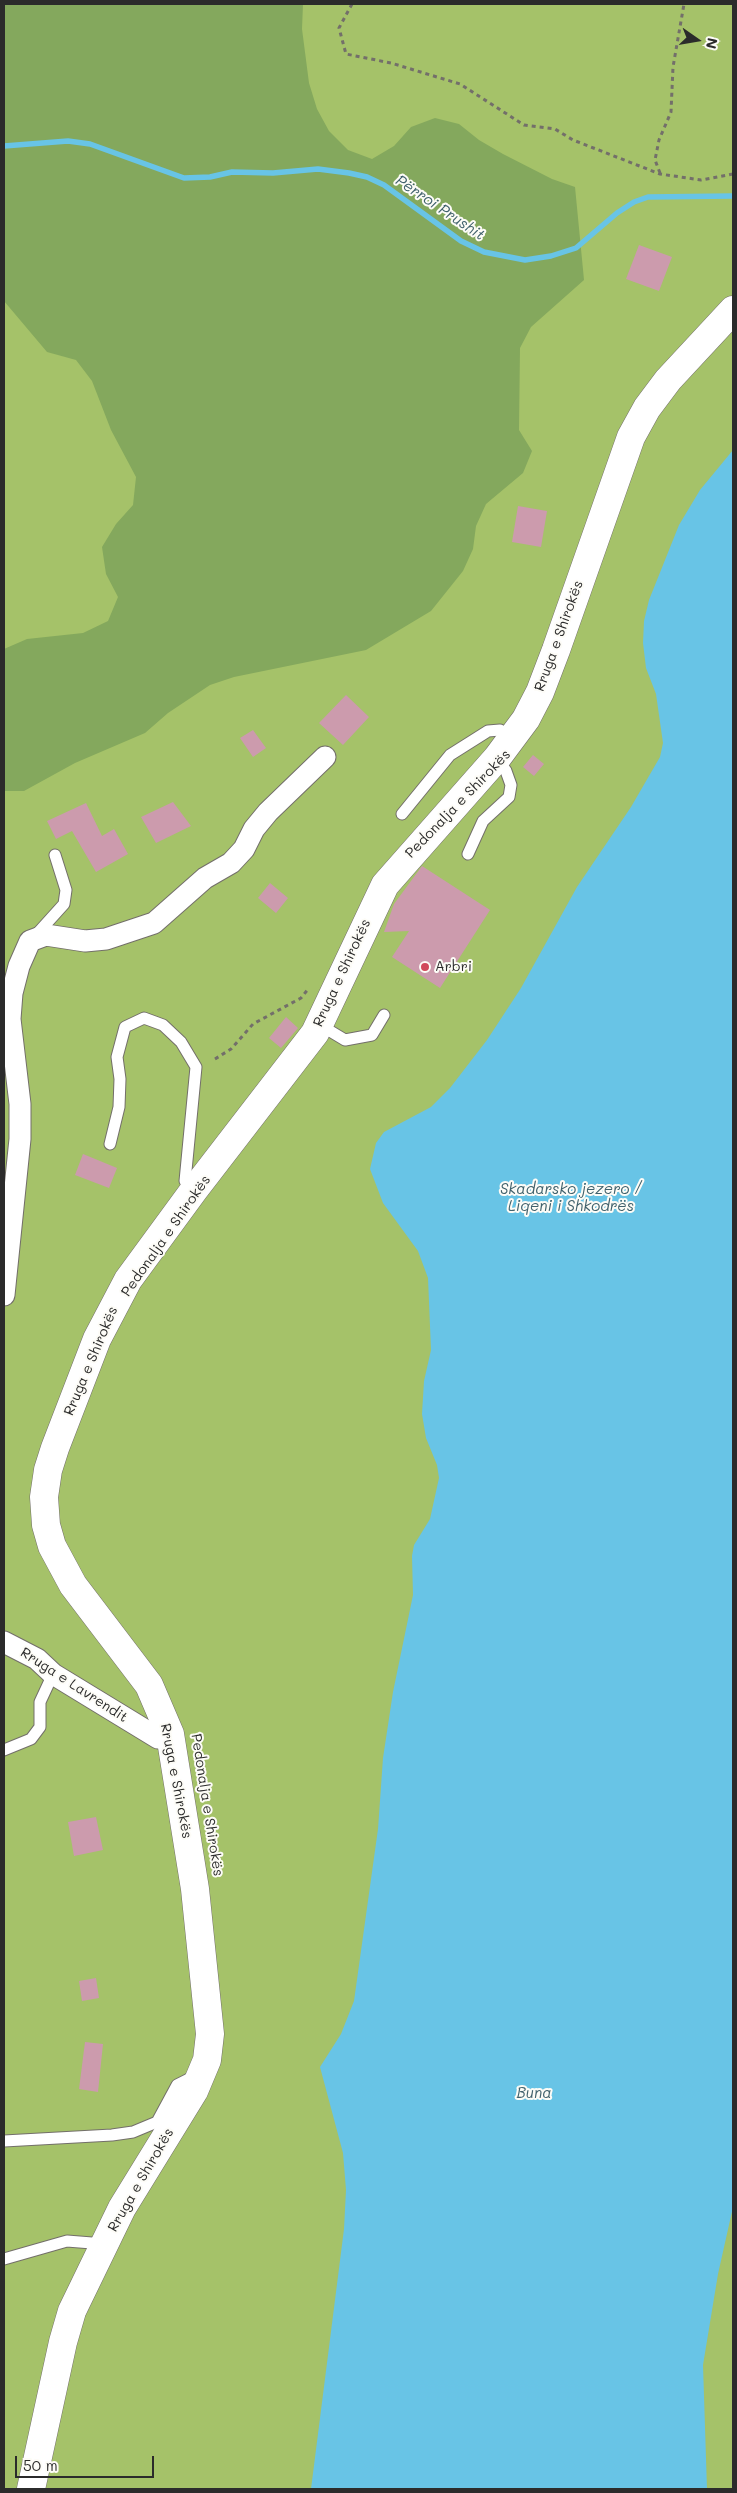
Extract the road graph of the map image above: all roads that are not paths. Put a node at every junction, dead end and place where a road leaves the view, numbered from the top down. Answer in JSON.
{"nodes":[{"id":1,"x":733,"y":310,"type":"edge"},
{"id":2,"x":505,"y":749,"type":"junction"},
{"id":3,"x":324,"y":757,"type":"dead end"},
{"id":4,"x":402,"y":814,"type":"dead end"},
{"id":5,"x":468,"y":854,"type":"dead end"},
{"id":6,"x":55,"y":855,"type":"dead end"},
{"id":7,"x":30,"y":941,"type":"junction"},
{"id":8,"x":384,"y":1015,"type":"dead end"},
{"id":9,"x":324,"y":1016,"type":"junction"},
{"id":10,"x":110,"y":1144,"type":"dead end"},
{"id":11,"x":194,"y":1190,"type":"junction"},
{"id":12,"x":4,"y":1295,"type":"edge"},
{"id":13,"x":4,"y":1642,"type":"edge"},
{"id":14,"x":53,"y":1674,"type":"junction"},
{"id":15,"x":171,"y":1737,"type":"junction"},
{"id":16,"x":4,"y":1750,"type":"edge"},
{"id":17,"x":203,"y":2072,"type":"junction"},
{"id":18,"x":4,"y":2141,"type":"edge"},
{"id":19,"x":102,"y":2246,"type":"junction"},
{"id":20,"x":4,"y":2259,"type":"edge"},
{"id":21,"x":31,"y":2489,"type":"edge"}],
"edges":[{"from":1,"to":2,"type":"main road","name":"Rruga e Shirokës"},
{"from":2,"to":4,"type":"lane"},
{"from":2,"to":5,"type":"lane"},
{"from":2,"to":9,"type":"main road","name":"Rruga e Shirokës"},
{"from":3,"to":7,"type":"street"},
{"from":6,"to":7,"type":"lane"},
{"from":7,"to":12,"type":"street"},
{"from":8,"to":9,"type":"lane"},
{"from":9,"to":11,"type":"main road","name":"Rruga e Shirokës"},
{"from":10,"to":11,"type":"lane"},
{"from":11,"to":15,"type":"main road","name":"Rruga e Shirokës"},
{"from":13,"to":14,"type":"street","name":"Rruga e Lavrendit"},
{"from":14,"to":15,"type":"street","name":"Rruga e Lavrendit"},
{"from":14,"to":16,"type":"lane"},
{"from":15,"to":17,"type":"main road","name":"Rruga e Shirokës"},
{"from":17,"to":18,"type":"lane"},
{"from":17,"to":19,"type":"main road","name":"Rruga e Shirokës"},
{"from":19,"to":20,"type":"lane"},
{"from":19,"to":21,"type":"main road","name":"Rruga e Shirokës"}]}
